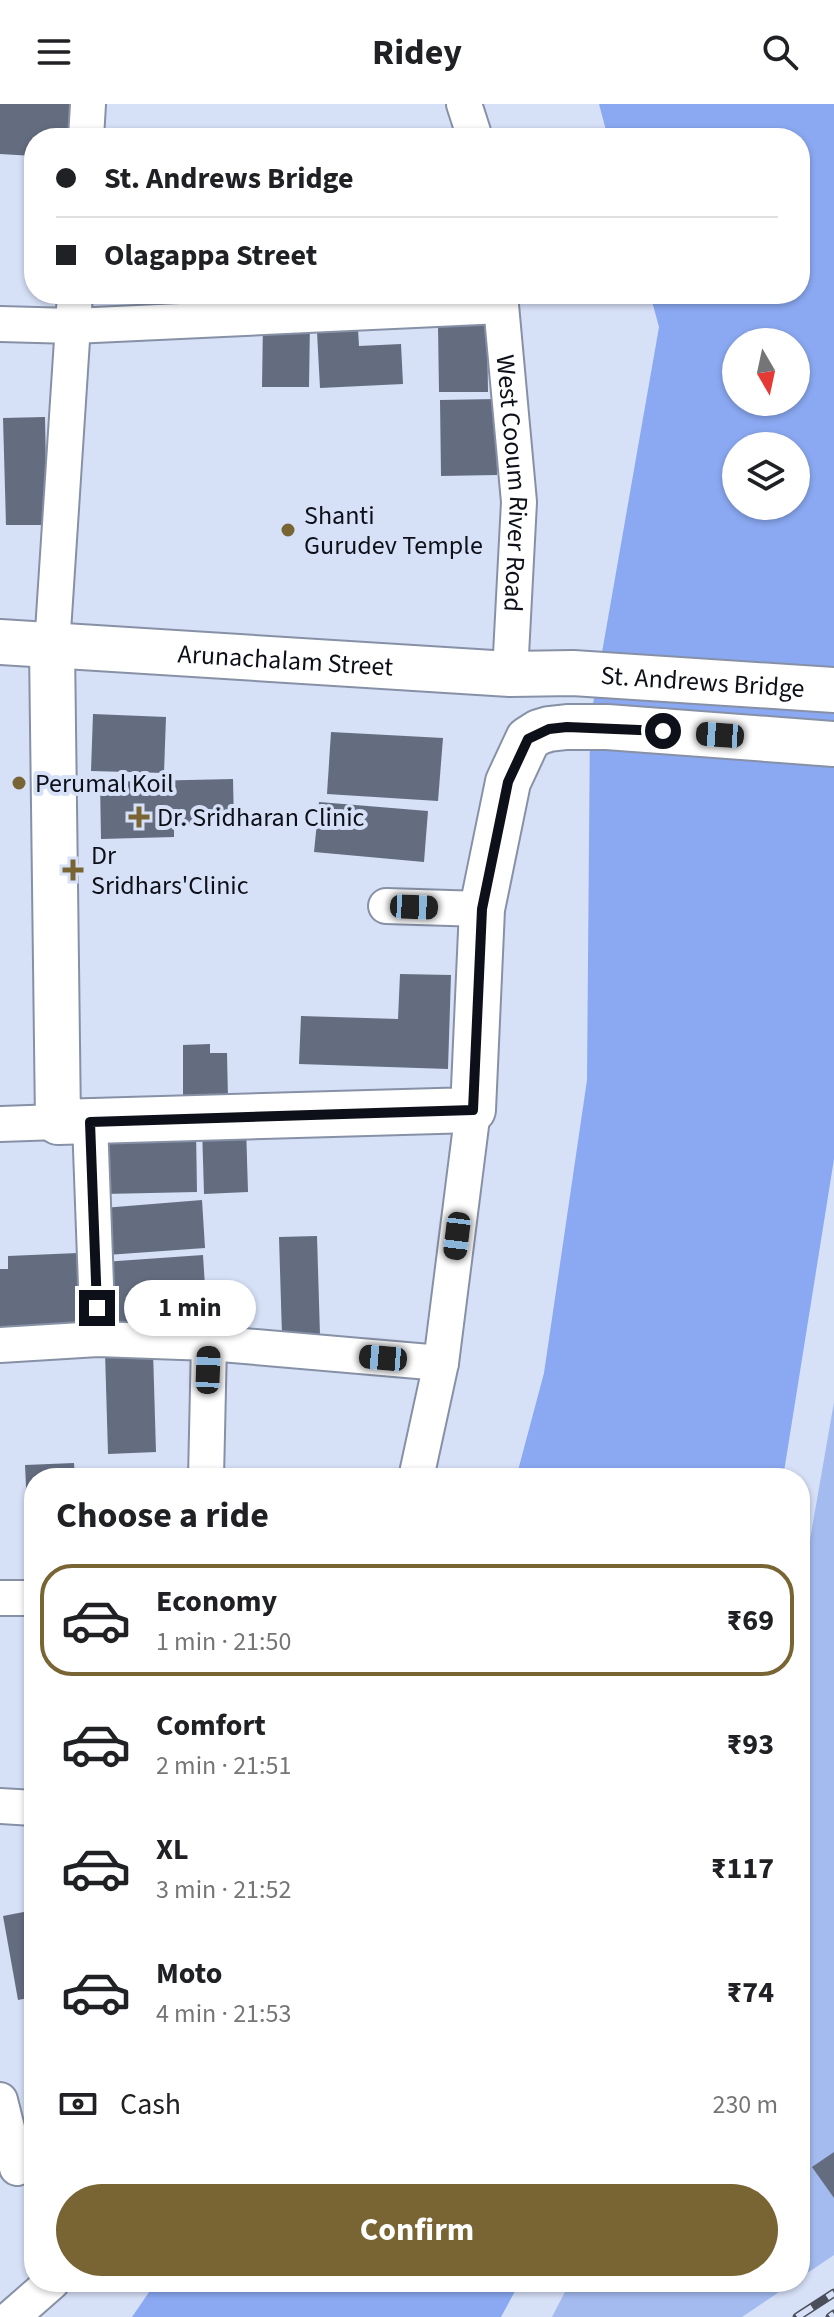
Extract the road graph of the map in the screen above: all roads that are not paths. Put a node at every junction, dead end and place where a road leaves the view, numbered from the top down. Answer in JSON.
{"nodes":[{"id":1,"x":88,"y":104,"type":"edge"},
{"id":2,"x":464,"y":104,"type":"edge"},
{"id":3,"x":87,"y":128,"type":"edge"},
{"id":4,"x":472,"y":128,"type":"edge"},
{"id":5,"x":330,"y":304,"type":"edge"},
{"id":6,"x":501,"y":304,"type":"edge"},
{"id":7,"x":74,"y":310,"type":"edge"},
{"id":8,"x":0,"y":324,"type":"edge"},
{"id":9,"x":0,"y":642,"type":"edge"},
{"id":10,"x":52,"y":647,"type":"junction"},
{"id":11,"x":573,"y":673,"type":"joint"},
{"id":12,"x":510,"y":674,"type":"junction"},
{"id":13,"x":834,"y":690,"type":"edge"},
{"id":14,"x":834,"y":744,"type":"edge"},
{"id":15,"x":386,"y":906,"type":"dead end"},
{"id":16,"x":482,"y":909,"type":"junction"},
{"id":17,"x":473,"y":1110,"type":"junction"},
{"id":18,"x":74,"y":1122,"type":"junction"},
{"id":19,"x":0,"y":1124,"type":"edge"},
{"id":20,"x":98,"y":1339,"type":"junction"},
{"id":21,"x":209,"y":1343,"type":"junction"},
{"id":22,"x":0,"y":1345,"type":"edge"},
{"id":23,"x":441,"y":1363,"type":"junction"},
{"id":24,"x":206,"y":1468,"type":"edge"},
{"id":25,"x":418,"y":1468,"type":"edge"},
{"id":26,"x":0,"y":1598,"type":"edge"},
{"id":27,"x":24,"y":1598,"type":"edge"},
{"id":28,"x":0,"y":1806,"type":"edge"},
{"id":29,"x":24,"y":1807,"type":"edge"},
{"id":30,"x":0,"y":2100,"type":"edge"},
{"id":31,"x":17,"y":2167,"type":"edge"},
{"id":32,"x":41,"y":2292,"type":"edge"},
{"id":33,"x":12,"y":2317,"type":"edge"}],
"edges":[{"from":1,"to":3,"type":"street"},
{"from":2,"to":4,"type":"street"},
{"from":5,"to":7,"type":"street"},
{"from":6,"to":12,"type":"street","name":"West Cooum River Road"},
{"from":7,"to":8,"type":"street"},
{"from":7,"to":10,"type":"street"},
{"from":9,"to":10,"type":"main road","name":"Arunachalam Street"},
{"from":10,"to":12,"type":"main road","name":"Arunachalam Street"},
{"from":10,"to":18,"type":"main road"},
{"from":11,"to":12,"type":"main road","name":"Arunachalam Street"},
{"from":11,"to":13,"type":"main road","name":"St. Andrews Bridge"},
{"from":14,"to":16,"type":"main road","name":"St. Andrews Bridge"},
{"from":15,"to":16,"type":"street"},
{"from":16,"to":17,"type":"main road"},
{"from":17,"to":18,"type":"main road"},
{"from":17,"to":23,"type":"street"},
{"from":18,"to":19,"type":"street"},
{"from":18,"to":20,"type":"street"},
{"from":20,"to":21,"type":"street"},
{"from":20,"to":22,"type":"street"},
{"from":21,"to":23,"type":"street"},
{"from":21,"to":24,"type":"street"},
{"from":23,"to":25,"type":"street"},
{"from":26,"to":27,"type":"street"},
{"from":28,"to":29,"type":"street"},
{"from":30,"to":31,"type":"street"},
{"from":32,"to":33,"type":"street"}]}
